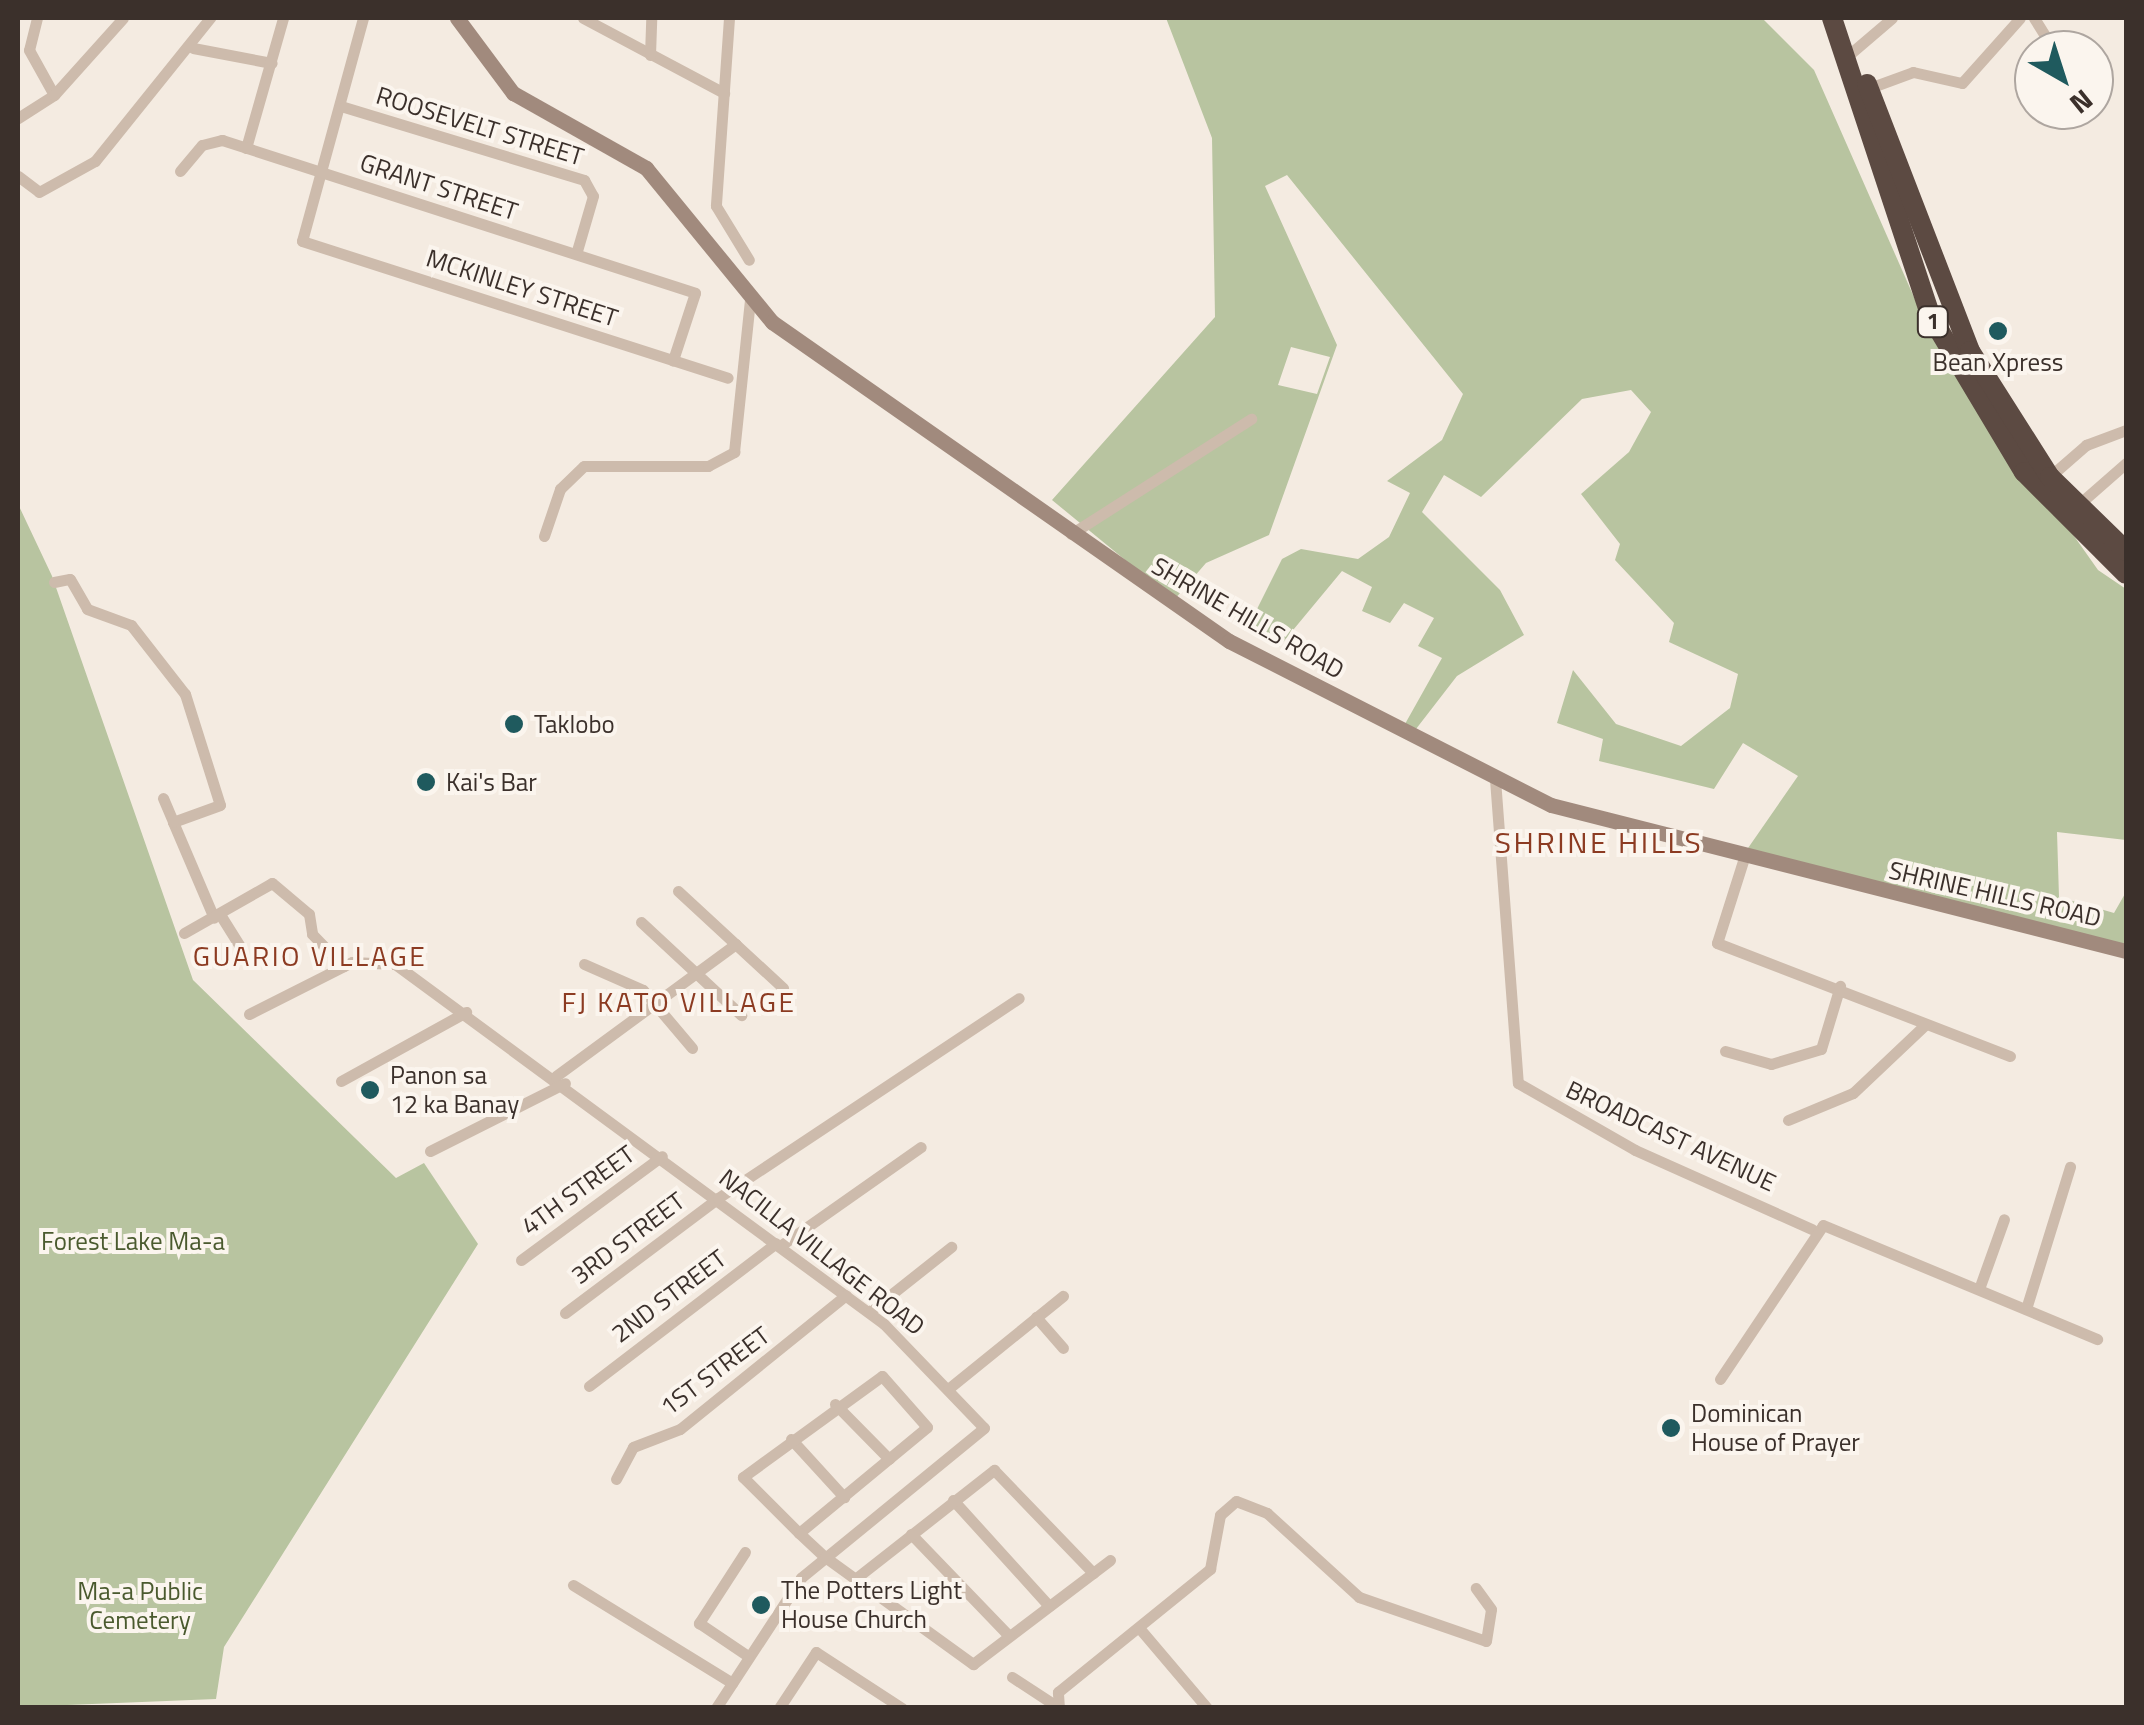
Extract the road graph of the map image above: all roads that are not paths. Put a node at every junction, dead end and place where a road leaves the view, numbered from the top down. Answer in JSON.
{"nodes":[{"id":1,"x":38,"y":18,"type":"edge"},
{"id":2,"x":123,"y":18,"type":"edge"},
{"id":3,"x":210,"y":18,"type":"edge"},
{"id":4,"x":283,"y":18,"type":"edge"},
{"id":5,"x":363,"y":18,"type":"edge"},
{"id":6,"x":456,"y":18,"type":"edge"},
{"id":7,"x":584,"y":18,"type":"edge"},
{"id":8,"x":652,"y":18,"type":"edge"},
{"id":9,"x":729,"y":18,"type":"edge"},
{"id":10,"x":1832,"y":18,"type":"edge"},
{"id":11,"x":1845,"y":18,"type":"edge"},
{"id":12,"x":1892,"y":18,"type":"edge"},
{"id":13,"x":2020,"y":18,"type":"edge"},
{"id":14,"x":193,"y":48,"type":"junction"},
{"id":15,"x":650,"y":56,"type":"junction"},
{"id":16,"x":1851,"y":56,"type":"junction"},
{"id":17,"x":272,"y":63,"type":"junction"},
{"id":18,"x":1862,"y":91,"type":"junction"},
{"id":19,"x":724,"y":92,"type":"junction"},
{"id":20,"x":54,"y":95,"type":"junction"},
{"id":21,"x":344,"y":107,"type":"junction"},
{"id":22,"x":18,"y":118,"type":"edge"},
{"id":23,"x":246,"y":148,"type":"junction"},
{"id":24,"x":180,"y":171,"type":"dead end"},
{"id":25,"x":323,"y":174,"type":"junction"},
{"id":26,"x":18,"y":176,"type":"edge"},
{"id":27,"x":576,"y":254,"type":"junction"},
{"id":28,"x":749,"y":260,"type":"dead end"},
{"id":29,"x":750,"y":302,"type":"junction"},
{"id":30,"x":673,"y":360,"type":"junction"},
{"id":31,"x":728,"y":378,"type":"dead end"},
{"id":32,"x":1251,"y":419,"type":"dead end"},
{"id":33,"x":2126,"y":430,"type":"edge"},
{"id":34,"x":2126,"y":462,"type":"edge"},
{"id":35,"x":2043,"y":482,"type":"junction"},
{"id":36,"x":2069,"y":513,"type":"junction"},
{"id":37,"x":1071,"y":534,"type":"junction"},
{"id":38,"x":544,"y":536,"type":"dead end"},
{"id":39,"x":2126,"y":551,"type":"edge"},
{"id":40,"x":2126,"y":574,"type":"edge"},
{"id":41,"x":54,"y":582,"type":"dead end"},
{"id":42,"x":1495,"y":778,"type":"junction"},
{"id":43,"x":163,"y":798,"type":"dead end"},
{"id":44,"x":173,"y":822,"type":"junction"},
{"id":45,"x":1743,"y":860,"type":"junction"},
{"id":46,"x":678,"y":891,"type":"dead end"},
{"id":47,"x":218,"y":917,"type":"junction"},
{"id":48,"x":640,"y":922,"type":"dead end"},
{"id":49,"x":184,"y":934,"type":"dead end"},
{"id":50,"x":736,"y":944,"type":"junction"},
{"id":51,"x":240,"y":946,"type":"dead end"},
{"id":52,"x":2126,"y":952,"type":"edge"},
{"id":53,"x":584,"y":964,"type":"dead end"},
{"id":54,"x":343,"y":966,"type":"junction"},
{"id":55,"x":694,"y":971,"type":"junction"},
{"id":56,"x":1840,"y":986,"type":"junction"},
{"id":57,"x":783,"y":988,"type":"dead end"},
{"id":58,"x":1019,"y":998,"type":"dead end"},
{"id":59,"x":652,"y":1000,"type":"junction"},
{"id":60,"x":466,"y":1012,"type":"junction"},
{"id":61,"x":249,"y":1014,"type":"dead end"},
{"id":62,"x":742,"y":1014,"type":"dead end"},
{"id":63,"x":1926,"y":1024,"type":"junction"},
{"id":64,"x":692,"y":1048,"type":"dead end"},
{"id":65,"x":1725,"y":1051,"type":"dead end"},
{"id":66,"x":2010,"y":1056,"type":"dead end"},
{"id":67,"x":341,"y":1080,"type":"dead end"},
{"id":68,"x":560,"y":1080,"type":"junction"},
{"id":69,"x":1788,"y":1120,"type":"dead end"},
{"id":70,"x":921,"y":1147,"type":"dead end"},
{"id":71,"x":430,"y":1151,"type":"dead end"},
{"id":72,"x":662,"y":1156,"type":"junction"},
{"id":73,"x":2070,"y":1167,"type":"dead end"},
{"id":74,"x":718,"y":1198,"type":"junction"},
{"id":75,"x":2004,"y":1219,"type":"dead end"},
{"id":76,"x":1812,"y":1230,"type":"junction"},
{"id":77,"x":778,"y":1244,"type":"junction"},
{"id":78,"x":951,"y":1247,"type":"dead end"},
{"id":79,"x":521,"y":1260,"type":"dead end"},
{"id":80,"x":1979,"y":1289,"type":"junction"},
{"id":81,"x":846,"y":1295,"type":"junction"},
{"id":82,"x":1062,"y":1296,"type":"dead end"},
{"id":83,"x":2026,"y":1309,"type":"junction"},
{"id":84,"x":869,"y":1312,"type":"junction"},
{"id":85,"x":566,"y":1313,"type":"dead end"},
{"id":86,"x":1036,"y":1318,"type":"junction"},
{"id":87,"x":2097,"y":1339,"type":"dead end"},
{"id":88,"x":1064,"y":1348,"type":"dead end"},
{"id":89,"x":1720,"y":1379,"type":"dead end"},
{"id":90,"x":589,"y":1386,"type":"dead end"},
{"id":91,"x":948,"y":1389,"type":"junction"},
{"id":92,"x":836,"y":1404,"type":"junction"},
{"id":93,"x":790,"y":1439,"type":"junction"},
{"id":94,"x":889,"y":1460,"type":"junction"},
{"id":95,"x":616,"y":1480,"type":"dead end"},
{"id":96,"x":844,"y":1496,"type":"junction"},
{"id":97,"x":952,"y":1500,"type":"junction"},
{"id":98,"x":799,"y":1533,"type":"junction"},
{"id":99,"x":911,"y":1534,"type":"junction"},
{"id":100,"x":746,"y":1552,"type":"dead end"},
{"id":101,"x":825,"y":1557,"type":"junction"},
{"id":102,"x":1110,"y":1560,"type":"dead end"},
{"id":103,"x":1093,"y":1573,"type":"junction"},
{"id":104,"x":855,"y":1579,"type":"junction"},
{"id":105,"x":573,"y":1585,"type":"dead end"},
{"id":106,"x":1476,"y":1588,"type":"dead end"},
{"id":107,"x":1050,"y":1606,"type":"junction"},
{"id":108,"x":1140,"y":1629,"type":"junction"},
{"id":109,"x":1009,"y":1636,"type":"junction"},
{"id":110,"x":748,"y":1656,"type":"junction"},
{"id":111,"x":1012,"y":1676,"type":"dead end"},
{"id":112,"x":732,"y":1683,"type":"junction"},
{"id":113,"x":897,"y":1706,"type":"edge"},
{"id":114,"x":1058,"y":1707,"type":"edge"},
{"id":115,"x":716,"y":1708,"type":"edge"},
{"id":116,"x":779,"y":1708,"type":"edge"},
{"id":117,"x":1207,"y":1708,"type":"edge"}],
"edges":[{"from":1,"to":20,"type":"street"},
{"from":2,"to":20,"type":"street"},
{"from":3,"to":14,"type":"street"},
{"from":4,"to":17,"type":"street"},
{"from":5,"to":21,"type":"street"},
{"from":6,"to":29,"type":"street","name":"SHRINE HILLS ROAD"},
{"from":7,"to":15,"type":"street"},
{"from":8,"to":15,"type":"street"},
{"from":9,"to":19,"type":"street"},
{"from":10,"to":16,"type":"highway","number":"1"},
{"from":11,"to":16,"type":"highway","number":"1"},
{"from":12,"to":16,"type":"street"},
{"from":13,"to":18,"type":"street"},
{"from":14,"to":17,"type":"street"},
{"from":14,"to":26,"type":"street"},
{"from":15,"to":19,"type":"street"},
{"from":16,"to":18,"type":"highway","number":"1"},
{"from":17,"to":23,"type":"street"},
{"from":18,"to":35,"type":"highway","number":"1"},
{"from":19,"to":28,"type":"street"},
{"from":20,"to":22,"type":"street"},
{"from":21,"to":25,"type":"street"},
{"from":21,"to":27,"type":"street","name":"ROOSEVELT STREET"},
{"from":23,"to":24,"type":"street","name":"GRANT STREET"},
{"from":23,"to":25,"type":"street","name":"GRANT STREET"},
{"from":25,"to":27,"type":"street","name":"GRANT STREET"},
{"from":25,"to":30,"type":"street","name":"MCKINLEY STREET"},
{"from":27,"to":30,"type":"street","name":"GRANT STREET"},
{"from":29,"to":37,"type":"street","name":"SHRINE HILLS ROAD"},
{"from":29,"to":38,"type":"street"},
{"from":30,"to":31,"type":"street","name":"MCKINLEY STREET"},
{"from":32,"to":37,"type":"street"},
{"from":33,"to":35,"type":"street"},
{"from":34,"to":36,"type":"street"},
{"from":35,"to":36,"type":"highway","number":"1"},
{"from":36,"to":39,"type":"highway","number":"1"},
{"from":36,"to":40,"type":"highway","number":"1"},
{"from":37,"to":42,"type":"street","name":"SHRINE HILLS ROAD"},
{"from":41,"to":44,"type":"street"},
{"from":42,"to":45,"type":"street","name":"SHRINE HILLS ROAD"},
{"from":42,"to":76,"type":"street","name":"BROADCAST AVENUE"},
{"from":43,"to":44,"type":"street"},
{"from":44,"to":47,"type":"street"},
{"from":45,"to":52,"type":"street","name":"SHRINE HILLS ROAD"},
{"from":45,"to":56,"type":"street"},
{"from":46,"to":50,"type":"street"},
{"from":47,"to":49,"type":"street"},
{"from":47,"to":51,"type":"street"},
{"from":47,"to":54,"type":"street"},
{"from":48,"to":55,"type":"street"},
{"from":50,"to":55,"type":"street"},
{"from":50,"to":57,"type":"street"},
{"from":53,"to":59,"type":"street"},
{"from":54,"to":60,"type":"street","name":"NACILLA VILLAGE ROAD"},
{"from":54,"to":61,"type":"street"},
{"from":55,"to":59,"type":"street"},
{"from":55,"to":62,"type":"street"},
{"from":56,"to":63,"type":"street"},
{"from":56,"to":65,"type":"street"},
{"from":58,"to":74,"type":"street","name":"3RD STREET"},
{"from":59,"to":64,"type":"street"},
{"from":59,"to":68,"type":"street"},
{"from":60,"to":67,"type":"street"},
{"from":60,"to":68,"type":"street","name":"NACILLA VILLAGE ROAD"},
{"from":63,"to":66,"type":"street"},
{"from":63,"to":69,"type":"street"},
{"from":68,"to":71,"type":"street"},
{"from":68,"to":72,"type":"street","name":"NACILLA VILLAGE ROAD"},
{"from":70,"to":77,"type":"street","name":"2ND STREET"},
{"from":72,"to":74,"type":"street","name":"NACILLA VILLAGE ROAD"},
{"from":72,"to":79,"type":"street","name":"4TH STREET"},
{"from":73,"to":83,"type":"street"},
{"from":74,"to":77,"type":"street","name":"NACILLA VILLAGE ROAD"},
{"from":74,"to":85,"type":"street","name":"3RD STREET"},
{"from":75,"to":80,"type":"street"},
{"from":76,"to":80,"type":"street"},
{"from":76,"to":89,"type":"street"},
{"from":77,"to":81,"type":"street","name":"NACILLA VILLAGE ROAD"},
{"from":77,"to":90,"type":"street","name":"2ND STREET"},
{"from":78,"to":84,"type":"street"},
{"from":80,"to":83,"type":"street"},
{"from":81,"to":84,"type":"street","name":"NACILLA VILLAGE ROAD"},
{"from":81,"to":95,"type":"street","name":"1ST STREET"},
{"from":82,"to":86,"type":"street"},
{"from":83,"to":87,"type":"street"},
{"from":84,"to":91,"type":"street","name":"NACILLA VILLAGE ROAD"},
{"from":86,"to":88,"type":"street"},
{"from":86,"to":91,"type":"street"},
{"from":91,"to":101,"type":"street","name":"NACILLA VILLAGE ROAD"},
{"from":92,"to":93,"type":"street"},
{"from":92,"to":94,"type":"street"},
{"from":92,"to":94,"type":"street"},
{"from":93,"to":96,"type":"street"},
{"from":93,"to":98,"type":"street"},
{"from":94,"to":96,"type":"street"},
{"from":96,"to":98,"type":"street"},
{"from":97,"to":99,"type":"street"},
{"from":97,"to":103,"type":"street"},
{"from":97,"to":107,"type":"street"},
{"from":98,"to":101,"type":"street"},
{"from":99,"to":104,"type":"street"},
{"from":99,"to":109,"type":"street"},
{"from":100,"to":110,"type":"street"},
{"from":101,"to":104,"type":"street"},
{"from":101,"to":110,"type":"street","name":"NACILLA VILLAGE ROAD"},
{"from":102,"to":103,"type":"street"},
{"from":103,"to":107,"type":"street"},
{"from":104,"to":109,"type":"street"},
{"from":105,"to":112,"type":"street"},
{"from":106,"to":108,"type":"street"},
{"from":107,"to":109,"type":"street"},
{"from":108,"to":114,"type":"street"},
{"from":108,"to":117,"type":"street"},
{"from":110,"to":112,"type":"street","name":"NACILLA VILLAGE ROAD"},
{"from":111,"to":114,"type":"street"},
{"from":112,"to":115,"type":"street","name":"NACILLA VILLAGE ROAD"},
{"from":113,"to":116,"type":"street"}]}
